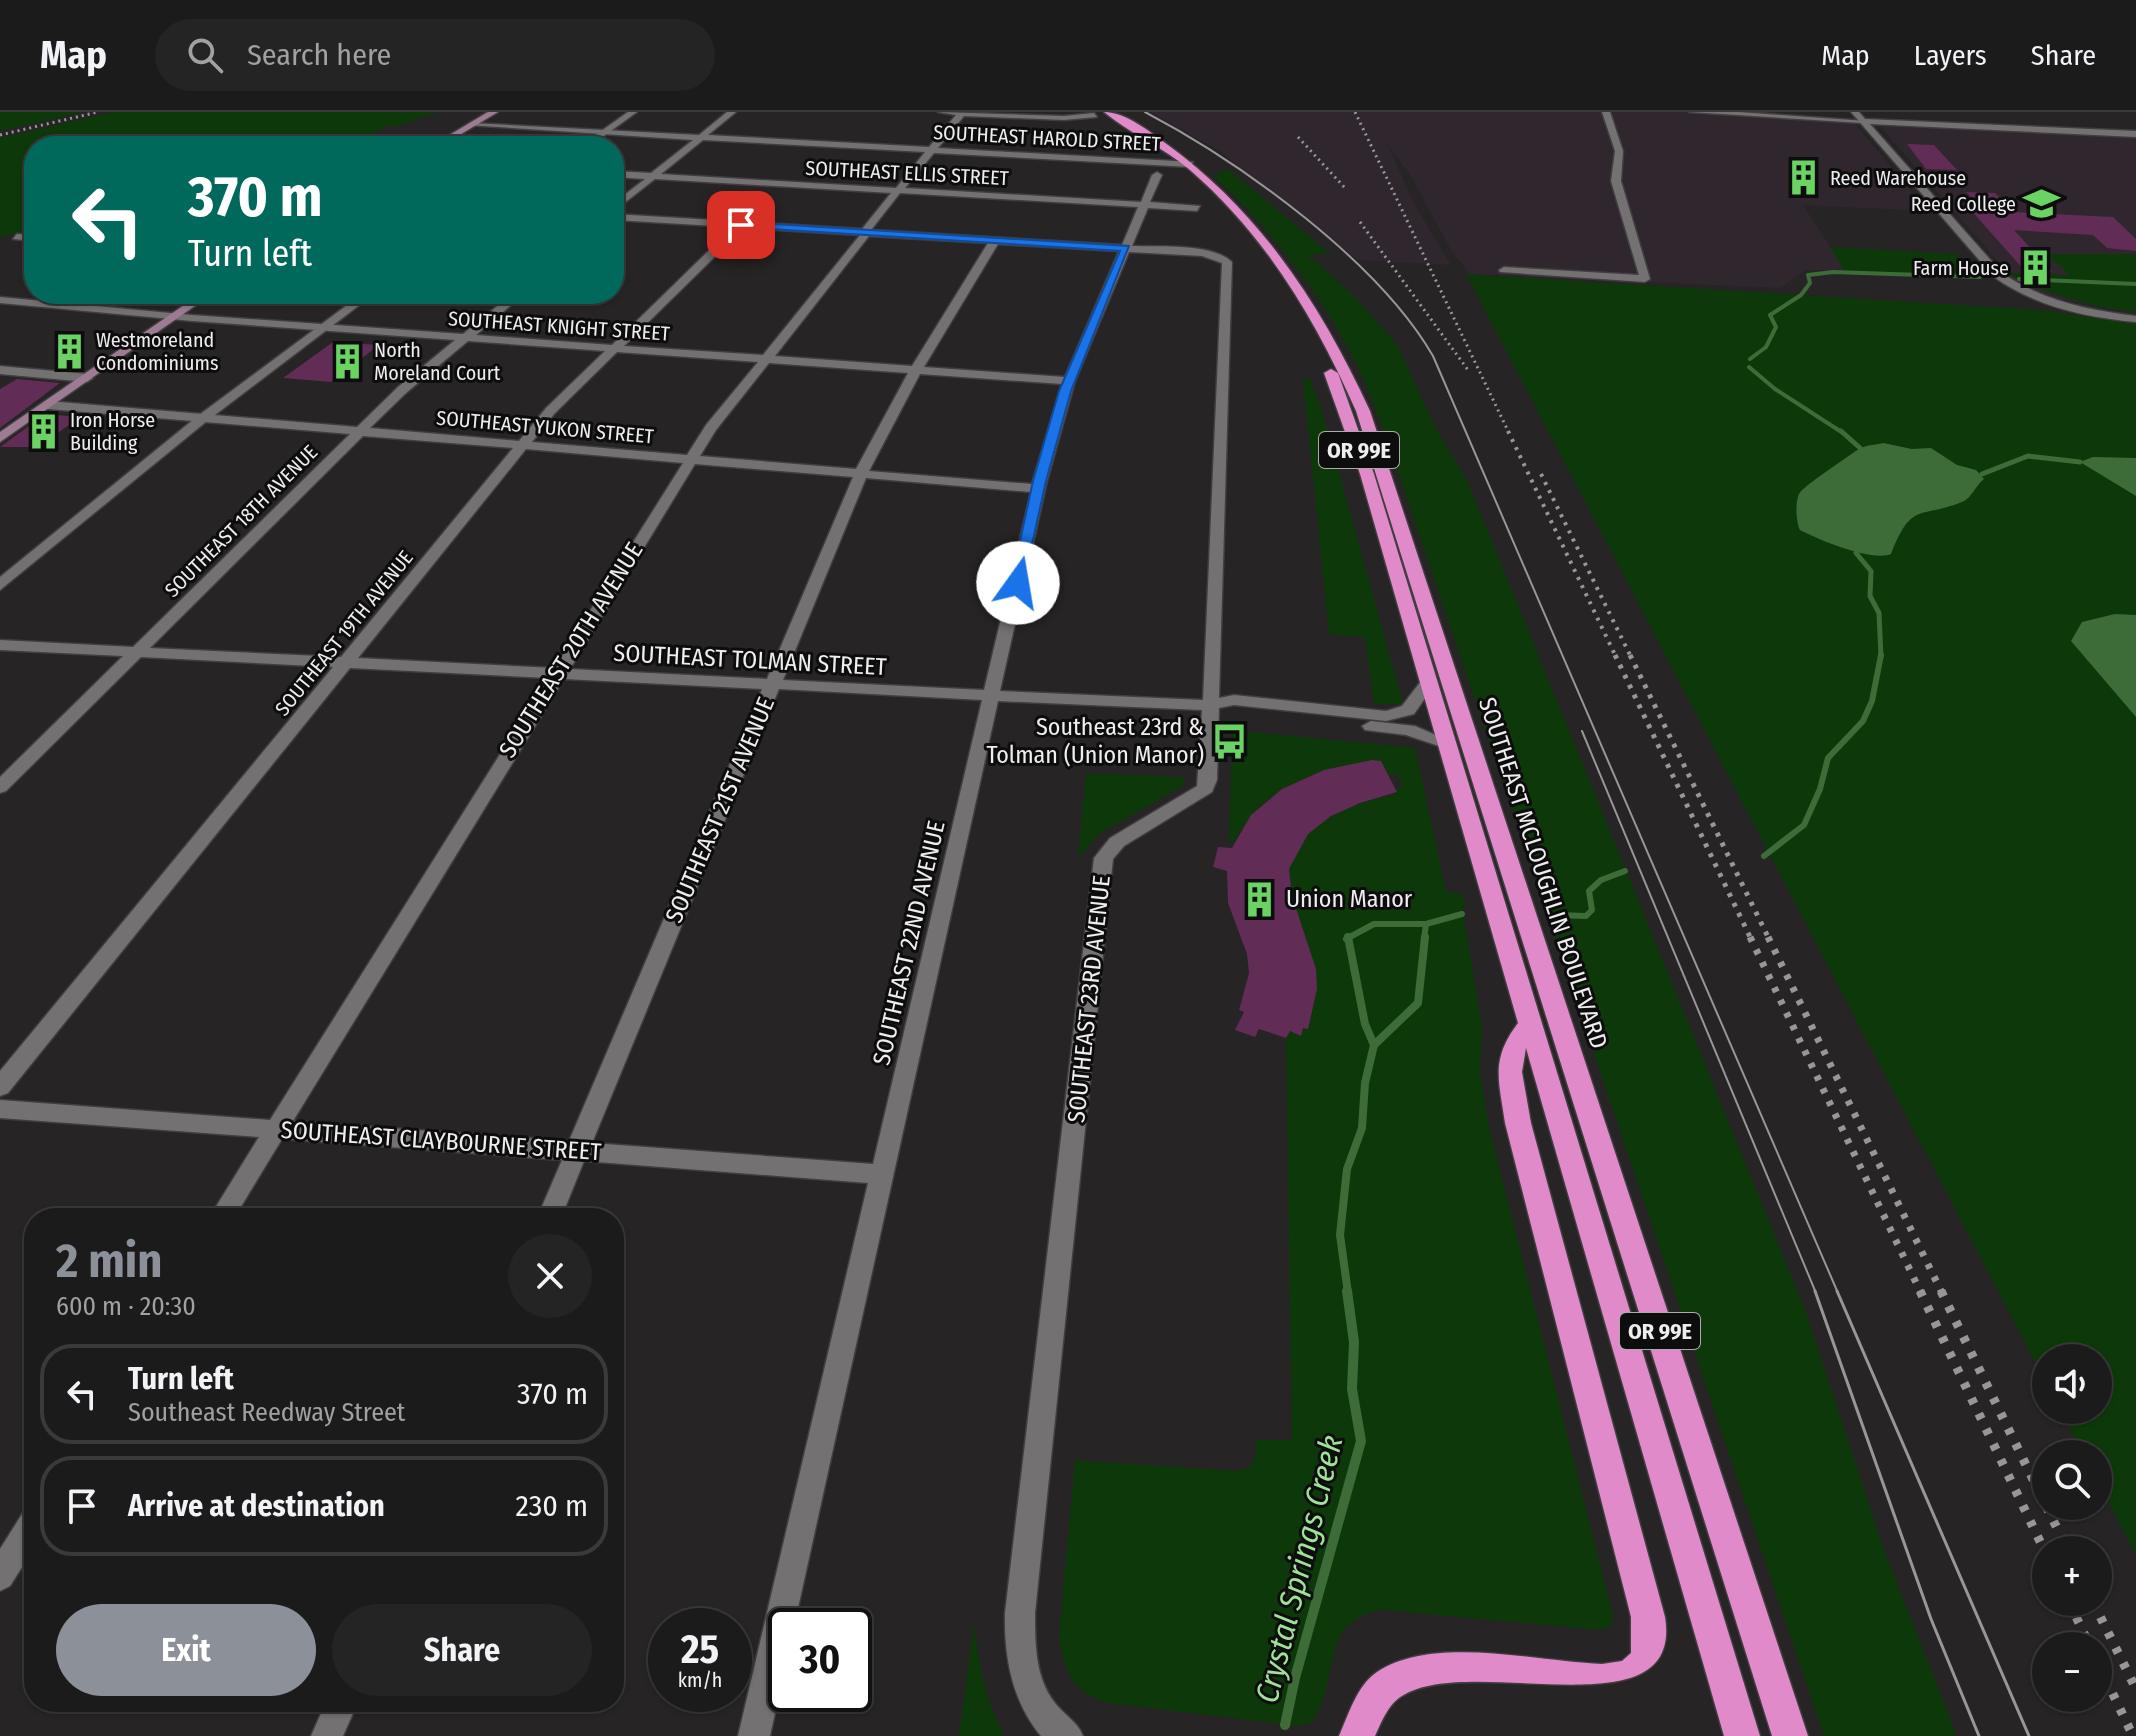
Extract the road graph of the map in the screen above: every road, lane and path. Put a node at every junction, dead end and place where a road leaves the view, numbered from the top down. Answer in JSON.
{"nodes":[{"id":1,"x":494,"y":112,"type":"edge"},
{"id":2,"x":633,"y":112,"type":"edge"},
{"id":3,"x":732,"y":112,"type":"edge"},
{"id":4,"x":942,"y":112,"type":"edge"},
{"id":5,"x":963,"y":112,"type":"edge"},
{"id":6,"x":1108,"y":112,"type":"edge"},
{"id":7,"x":1606,"y":112,"type":"edge"},
{"id":8,"x":1693,"y":112,"type":"edge"},
{"id":9,"x":1855,"y":112,"type":"edge"},
{"id":10,"x":1090,"y":114,"type":"edge"},
{"id":11,"x":1862,"y":121,"type":"junction"},
{"id":12,"x":471,"y":125,"type":"junction"},
{"id":13,"x":604,"y":132,"type":"junction"},
{"id":14,"x":2136,"y":134,"type":"edge"},
{"id":15,"x":452,"y":136,"type":"edge"},
{"id":16,"x":598,"y":136,"type":"edge"},
{"id":17,"x":702,"y":138,"type":"junction"},
{"id":18,"x":932,"y":150,"type":"junction"},
{"id":19,"x":1168,"y":163,"type":"junction"},
{"id":20,"x":1190,"y":164,"type":"junction"},
{"id":21,"x":624,"y":175,"type":"edge"},
{"id":22,"x":1157,"y":175,"type":"dead end"},
{"id":23,"x":655,"y":177,"type":"junction"},
{"id":24,"x":899,"y":191,"type":"junction"},
{"id":25,"x":624,"y":200,"type":"edge"},
{"id":26,"x":1144,"y":205,"type":"junction"},
{"id":27,"x":1197,"y":208,"type":"dead end"},
{"id":28,"x":624,"y":218,"type":"edge"},
{"id":29,"x":741,"y":225,"type":"junction"},
{"id":30,"x":866,"y":232,"type":"junction"},
{"id":31,"x":17,"y":237,"type":"dead end"},
{"id":32,"x":24,"y":237,"type":"edge"},
{"id":33,"x":995,"y":240,"type":"junction"},
{"id":34,"x":1126,"y":248,"type":"junction"},
{"id":35,"x":1504,"y":270,"type":"dead end"},
{"id":36,"x":24,"y":294,"type":"edge"},
{"id":37,"x":0,"y":300,"type":"edge"},
{"id":38,"x":13,"y":301,"type":"junction"},
{"id":39,"x":24,"y":302,"type":"edge"},
{"id":40,"x":48,"y":304,"type":"edge"},
{"id":41,"x":193,"y":304,"type":"edge"},
{"id":42,"x":355,"y":304,"type":"edge"},
{"id":43,"x":507,"y":304,"type":"edge"},
{"id":44,"x":0,"y":310,"type":"edge"},
{"id":45,"x":177,"y":315,"type":"junction"},
{"id":46,"x":2136,"y":319,"type":"edge"},
{"id":47,"x":323,"y":327,"type":"junction"},
{"id":48,"x":467,"y":337,"type":"junction"},
{"id":49,"x":618,"y":348,"type":"junction"},
{"id":50,"x":769,"y":359,"type":"junction"},
{"id":51,"x":0,"y":370,"type":"edge"},
{"id":52,"x":916,"y":370,"type":"junction"},
{"id":53,"x":87,"y":378,"type":"junction"},
{"id":54,"x":1069,"y":381,"type":"junction"},
{"id":55,"x":48,"y":405,"type":"junction"},
{"id":56,"x":203,"y":418,"type":"junction"},
{"id":57,"x":360,"y":432,"type":"junction"},
{"id":58,"x":0,"y":438,"type":"edge"},
{"id":59,"x":524,"y":445,"type":"junction"},
{"id":60,"x":691,"y":459,"type":"junction"},
{"id":61,"x":861,"y":473,"type":"junction"},
{"id":62,"x":1039,"y":489,"type":"junction"},
{"id":63,"x":0,"y":585,"type":"edge"},
{"id":64,"x":0,"y":645,"type":"edge"},
{"id":65,"x":136,"y":652,"type":"junction"},
{"id":66,"x":345,"y":663,"type":"junction"},
{"id":67,"x":556,"y":673,"type":"junction"},
{"id":68,"x":1427,"y":684,"type":"junction"},
{"id":69,"x":772,"y":686,"type":"junction"},
{"id":70,"x":991,"y":697,"type":"junction"},
{"id":71,"x":1209,"y":705,"type":"junction"},
{"id":72,"x":1445,"y":743,"type":"junction"},
{"id":73,"x":0,"y":787,"type":"edge"},
{"id":74,"x":1516,"y":919,"type":"junction"},
{"id":75,"x":1529,"y":1026,"type":"junction"},
{"id":76,"x":0,"y":1087,"type":"edge"},
{"id":77,"x":0,"y":1109,"type":"edge"},
{"id":78,"x":275,"y":1129,"type":"junction"},
{"id":79,"x":578,"y":1151,"type":"junction"},
{"id":80,"x":883,"y":1174,"type":"junction"},
{"id":81,"x":227,"y":1208,"type":"edge"},
{"id":82,"x":553,"y":1208,"type":"edge"},
{"id":83,"x":24,"y":1537,"type":"edge"},
{"id":84,"x":0,"y":1576,"type":"edge"},
{"id":85,"x":338,"y":1712,"type":"edge"},
{"id":86,"x":327,"y":1736,"type":"edge"},
{"id":87,"x":754,"y":1736,"type":"edge"},
{"id":88,"x":1067,"y":1736,"type":"edge"},
{"id":89,"x":1357,"y":1736,"type":"edge"},
{"id":90,"x":1742,"y":1736,"type":"edge"},
{"id":91,"x":1790,"y":1736,"type":"edge"}],
"edges":[{"from":1,"to":12,"type":"main road"},
{"from":2,"to":13,"type":"street"},
{"from":3,"to":17,"type":"street"},
{"from":4,"to":5,"type":"street"},
{"from":5,"to":10,"type":"street"},
{"from":5,"to":18,"type":"street","name":"SOUTHEAST 20TH AVENUE"},
{"from":6,"to":20,"type":"highway","name":"SOUTHEAST MCLOUGHLIN BOULEVARD","number":"OR 99E"},
{"from":7,"to":35,"type":"street"},
{"from":8,"to":11,"type":"street"},
{"from":9,"to":11,"type":"street"},
{"from":10,"to":19,"type":"highway","name":"SOUTHEAST MCLOUGHLIN BOULEVARD","number":"OR 99E"},
{"from":11,"to":14,"type":"street"},
{"from":11,"to":46,"type":"street"},
{"from":12,"to":13,"type":"street","name":"SOUTHEAST HAROLD STREET"},
{"from":12,"to":15,"type":"main road"},
{"from":13,"to":16,"type":"street"},
{"from":13,"to":17,"type":"street","name":"SOUTHEAST HAROLD STREET"},
{"from":17,"to":18,"type":"street","name":"SOUTHEAST HAROLD STREET"},
{"from":17,"to":23,"type":"street"},
{"from":18,"to":19,"type":"street","name":"SOUTHEAST HAROLD STREET"},
{"from":18,"to":24,"type":"street","name":"SOUTHEAST 20TH AVENUE"},
{"from":19,"to":20,"type":"street","name":"SOUTHEAST HAROLD STREET"},
{"from":19,"to":68,"type":"highway","name":"SOUTHEAST MCLOUGHLIN BOULEVARD","number":"OR 99E"},
{"from":20,"to":74,"type":"highway","name":"SOUTHEAST MCLOUGHLIN BOULEVARD","number":"OR 99E"},
{"from":21,"to":23,"type":"street","name":"SOUTHEAST ELLIS STREET"},
{"from":22,"to":26,"type":"street","name":"SOUTHEAST 22ND AVENUE"},
{"from":23,"to":24,"type":"street","name":"SOUTHEAST ELLIS STREET"},
{"from":23,"to":25,"type":"street"},
{"from":24,"to":26,"type":"street","name":"SOUTHEAST ELLIS STREET"},
{"from":24,"to":30,"type":"street","name":"SOUTHEAST 20TH AVENUE"},
{"from":26,"to":27,"type":"street","name":"SOUTHEAST ELLIS STREET"},
{"from":26,"to":34,"type":"street","name":"SOUTHEAST 22ND AVENUE"},
{"from":28,"to":29,"type":"street"},
{"from":29,"to":30,"type":"street"},
{"from":29,"to":49,"type":"street","name":"SOUTHEAST 19TH AVENUE"},
{"from":30,"to":33,"type":"street"},
{"from":30,"to":50,"type":"street","name":"SOUTHEAST 20TH AVENUE"},
{"from":31,"to":32,"type":"street"},
{"from":33,"to":34,"type":"street"},
{"from":33,"to":52,"type":"street","name":"SOUTHEAST 21ST AVENUE"},
{"from":34,"to":54,"type":"street","name":"SOUTHEAST 22ND AVENUE"},
{"from":34,"to":71,"type":"street","name":"SOUTHEAST 23RD AVENUE"},
{"from":36,"to":38,"type":"street"},
{"from":37,"to":38,"type":"street","name":"SOUTHEAST KNIGHT STREET"},
{"from":38,"to":39,"type":"street","name":"SOUTHEAST KNIGHT STREET"},
{"from":38,"to":44,"type":"street"},
{"from":40,"to":45,"type":"street","name":"SOUTHEAST KNIGHT STREET"},
{"from":41,"to":45,"type":"main road"},
{"from":42,"to":47,"type":"street"},
{"from":43,"to":48,"type":"street","name":"SOUTHEAST 18TH AVENUE"},
{"from":45,"to":47,"type":"street","name":"SOUTHEAST KNIGHT STREET"},
{"from":45,"to":53,"type":"main road"},
{"from":47,"to":48,"type":"street","name":"SOUTHEAST KNIGHT STREET"},
{"from":47,"to":56,"type":"street"},
{"from":48,"to":49,"type":"street","name":"SOUTHEAST KNIGHT STREET"},
{"from":48,"to":57,"type":"street","name":"SOUTHEAST 18TH AVENUE"},
{"from":49,"to":50,"type":"street","name":"SOUTHEAST KNIGHT STREET"},
{"from":49,"to":59,"type":"street","name":"SOUTHEAST 19TH AVENUE"},
{"from":50,"to":52,"type":"street","name":"SOUTHEAST KNIGHT STREET"},
{"from":50,"to":60,"type":"street","name":"SOUTHEAST 20TH AVENUE"},
{"from":51,"to":53,"type":"street"},
{"from":52,"to":54,"type":"street","name":"SOUTHEAST KNIGHT STREET"},
{"from":52,"to":61,"type":"street","name":"SOUTHEAST 21ST AVENUE"},
{"from":53,"to":55,"type":"main road"},
{"from":54,"to":62,"type":"street","name":"SOUTHEAST 22ND AVENUE"},
{"from":55,"to":56,"type":"street","name":"SOUTHEAST YUKON STREET"},
{"from":55,"to":58,"type":"main road"},
{"from":56,"to":57,"type":"street","name":"SOUTHEAST YUKON STREET"},
{"from":56,"to":63,"type":"street"},
{"from":57,"to":59,"type":"street","name":"SOUTHEAST YUKON STREET"},
{"from":57,"to":65,"type":"street","name":"SOUTHEAST 18TH AVENUE"},
{"from":59,"to":60,"type":"street","name":"SOUTHEAST YUKON STREET"},
{"from":59,"to":66,"type":"street","name":"SOUTHEAST 19TH AVENUE"},
{"from":60,"to":61,"type":"street","name":"SOUTHEAST YUKON STREET"},
{"from":60,"to":67,"type":"street","name":"SOUTHEAST 20TH AVENUE"},
{"from":61,"to":62,"type":"street","name":"SOUTHEAST YUKON STREET"},
{"from":61,"to":69,"type":"street","name":"SOUTHEAST 21ST AVENUE"},
{"from":62,"to":70,"type":"street","name":"SOUTHEAST 22ND AVENUE"},
{"from":64,"to":65,"type":"street","name":"SOUTHEAST TOLMAN STREET"},
{"from":65,"to":66,"type":"street","name":"SOUTHEAST TOLMAN STREET"},
{"from":65,"to":73,"type":"street","name":"SOUTHEAST 18TH AVENUE"},
{"from":66,"to":67,"type":"street","name":"SOUTHEAST TOLMAN STREET"},
{"from":66,"to":76,"type":"street","name":"SOUTHEAST 19TH AVENUE"},
{"from":67,"to":69,"type":"street","name":"SOUTHEAST TOLMAN STREET"},
{"from":67,"to":78,"type":"street","name":"SOUTHEAST 20TH AVENUE"},
{"from":68,"to":71,"type":"street","name":"SOUTHEAST TOLMAN STREET"},
{"from":68,"to":72,"type":"highway","name":"SOUTHEAST MCLOUGHLIN BOULEVARD","number":"OR 99E"},
{"from":69,"to":70,"type":"street","name":"SOUTHEAST TOLMAN STREET"},
{"from":69,"to":79,"type":"street","name":"SOUTHEAST 21ST AVENUE"},
{"from":70,"to":71,"type":"street","name":"SOUTHEAST TOLMAN STREET"},
{"from":70,"to":80,"type":"street","name":"SOUTHEAST 22ND AVENUE"},
{"from":71,"to":72,"type":"street","name":"SOUTHEAST TOLMAN STREET"},
{"from":71,"to":88,"type":"street","name":"SOUTHEAST 23RD AVENUE"},
{"from":72,"to":74,"type":"highway","name":"SOUTHEAST MCLOUGHLIN BOULEVARD","number":"OR 99E"},
{"from":74,"to":75,"type":"highway","name":"SOUTHEAST MCLOUGHLIN BOULEVARD","number":"OR 99E"},
{"from":74,"to":91,"type":"highway","name":"SOUTHEAST MCLOUGHLIN BOULEVARD","number":"OR 99E"},
{"from":75,"to":89,"type":"highway"},
{"from":75,"to":90,"type":"highway","name":"SOUTHEAST MCLOUGHLIN BOULEVARD","number":"OR 99E"},
{"from":77,"to":78,"type":"street","name":"SOUTHEAST CLAYBOURNE STREET"},
{"from":78,"to":79,"type":"street","name":"SOUTHEAST CLAYBOURNE STREET"},
{"from":78,"to":81,"type":"street","name":"SOUTHEAST 20TH AVENUE"},
{"from":79,"to":80,"type":"street","name":"SOUTHEAST CLAYBOURNE STREET"},
{"from":79,"to":82,"type":"street","name":"SOUTHEAST 21ST AVENUE"},
{"from":80,"to":87,"type":"street","name":"SOUTHEAST 22ND AVENUE"},
{"from":83,"to":84,"type":"street"},
{"from":85,"to":86,"type":"street"}]}
